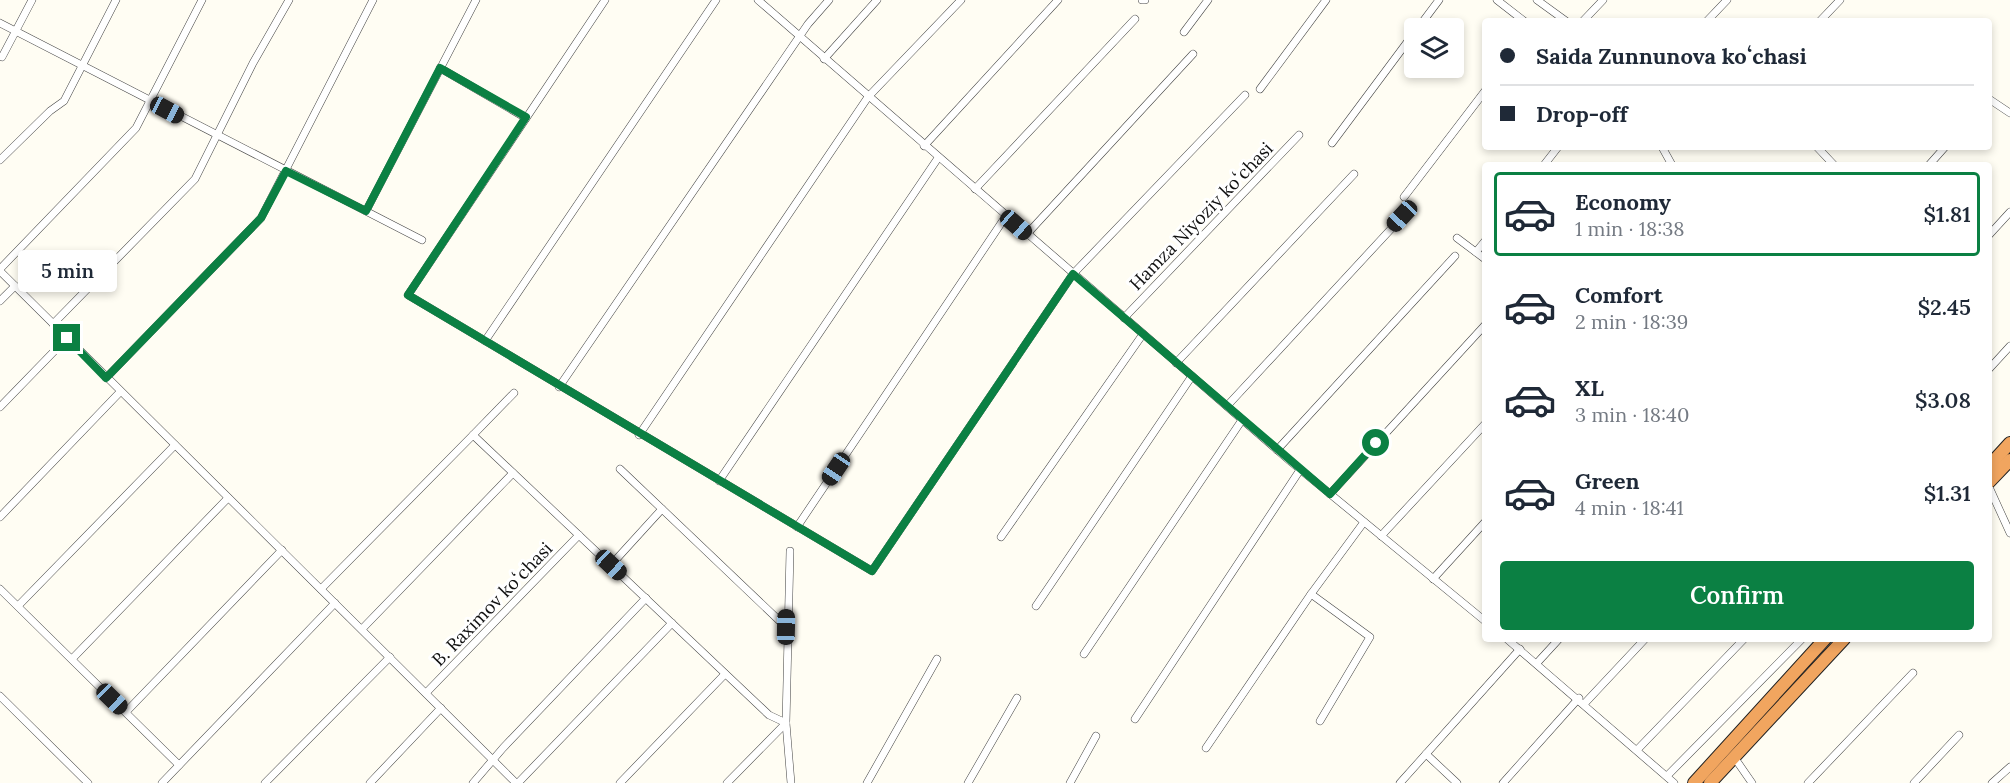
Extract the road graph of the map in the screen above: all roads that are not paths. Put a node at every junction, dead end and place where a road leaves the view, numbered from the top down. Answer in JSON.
{"nodes":[{"id":1,"x":32,"y":0,"type":"edge"},
{"id":2,"x":116,"y":0,"type":"edge"},
{"id":3,"x":202,"y":0,"type":"edge"},
{"id":4,"x":289,"y":0,"type":"edge"},
{"id":5,"x":373,"y":0,"type":"edge"},
{"id":6,"x":476,"y":0,"type":"edge"},
{"id":7,"x":605,"y":0,"type":"edge"},
{"id":8,"x":716,"y":0,"type":"edge"},
{"id":9,"x":758,"y":0,"type":"edge"},
{"id":10,"x":829,"y":0,"type":"edge"},
{"id":11,"x":877,"y":0,"type":"edge"},
{"id":12,"x":961,"y":0,"type":"edge"},
{"id":13,"x":1058,"y":0,"type":"edge"},
{"id":14,"x":1208,"y":0,"type":"edge"},
{"id":15,"x":1326,"y":0,"type":"edge"},
{"id":16,"x":1439,"y":0,"type":"edge"},
{"id":17,"x":1497,"y":0,"type":"edge"},
{"id":18,"x":1537,"y":0,"type":"edge"},
{"id":19,"x":1603,"y":0,"type":"edge"},
{"id":20,"x":1727,"y":0,"type":"edge"},
{"id":21,"x":1840,"y":0,"type":"edge"},
{"id":22,"x":1426,"y":18,"type":"edge"},
{"id":23,"x":1520,"y":18,"type":"edge"},
{"id":24,"x":1562,"y":18,"type":"edge"},
{"id":25,"x":1586,"y":18,"type":"edge"},
{"id":26,"x":1710,"y":18,"type":"edge"},
{"id":27,"x":1823,"y":18,"type":"edge"},
{"id":28,"x":1135,"y":19,"type":"dead end"},
{"id":29,"x":0,"y":23,"type":"edge"},
{"id":30,"x":16,"y":31,"type":"junction"},
{"id":31,"x":1184,"y":32,"type":"dead end"},
{"id":32,"x":800,"y":37,"type":"junction"},
{"id":33,"x":1404,"y":46,"type":"edge"},
{"id":34,"x":1193,"y":54,"type":"dead end"},
{"id":35,"x":2,"y":57,"type":"dead end"},
{"id":36,"x":824,"y":59,"type":"junction"},
{"id":37,"x":82,"y":67,"type":"junction"},
{"id":38,"x":440,"y":68,"type":"junction"},
{"id":39,"x":1260,"y":89,"type":"dead end"},
{"id":40,"x":1245,"y":95,"type":"dead end"},
{"id":41,"x":1482,"y":95,"type":"edge"},
{"id":42,"x":868,"y":97,"type":"junction"},
{"id":43,"x":1992,"y":101,"type":"edge"},
{"id":44,"x":150,"y":102,"type":"junction"},
{"id":45,"x":2010,"y":113,"type":"edge"},
{"id":46,"x":526,"y":117,"type":"junction"},
{"id":47,"x":1299,"y":135,"type":"dead end"},
{"id":48,"x":218,"y":137,"type":"junction"},
{"id":49,"x":1332,"y":143,"type":"dead end"},
{"id":50,"x":924,"y":146,"type":"junction"},
{"id":51,"x":1556,"y":150,"type":"edge"},
{"id":52,"x":1820,"y":150,"type":"edge"},
{"id":53,"x":1942,"y":150,"type":"edge"},
{"id":54,"x":938,"y":158,"type":"junction"},
{"id":55,"x":0,"y":160,"type":"edge"},
{"id":56,"x":1546,"y":162,"type":"edge"},
{"id":57,"x":1831,"y":162,"type":"edge"},
{"id":58,"x":1932,"y":162,"type":"edge"},
{"id":59,"x":286,"y":171,"type":"junction"},
{"id":60,"x":1354,"y":174,"type":"dead end"},
{"id":61,"x":975,"y":189,"type":"junction"},
{"id":62,"x":1404,"y":197,"type":"dead end"},
{"id":63,"x":366,"y":211,"type":"junction"},
{"id":64,"x":2010,"y":212,"type":"edge"},
{"id":65,"x":1006,"y":216,"type":"junction"},
{"id":66,"x":1402,"y":216,"type":"dead end"},
{"id":67,"x":1992,"y":232,"type":"edge"},
{"id":68,"x":1027,"y":234,"type":"junction"},
{"id":69,"x":1457,"y":238,"type":"dead end"},
{"id":70,"x":422,"y":240,"type":"dead end"},
{"id":71,"x":1482,"y":245,"type":"edge"},
{"id":72,"x":1476,"y":252,"type":"junction"},
{"id":73,"x":1455,"y":256,"type":"dead end"},
{"id":74,"x":1482,"y":257,"type":"edge"},
{"id":75,"x":0,"y":270,"type":"edge"},
{"id":76,"x":1073,"y":274,"type":"junction"},
{"id":77,"x":15,"y":286,"type":"junction"},
{"id":78,"x":0,"y":301,"type":"edge"},
{"id":79,"x":1124,"y":318,"type":"junction"},
{"id":80,"x":53,"y":324,"type":"junction"},
{"id":81,"x":1482,"y":328,"type":"edge"},
{"id":82,"x":1143,"y":334,"type":"junction"},
{"id":83,"x":67,"y":338,"type":"junction"},
{"id":84,"x":485,"y":341,"type":"junction"},
{"id":85,"x":2010,"y":346,"type":"edge"},
{"id":86,"x":1176,"y":363,"type":"junction"},
{"id":87,"x":1992,"y":366,"type":"edge"},
{"id":88,"x":1192,"y":376,"type":"junction"},
{"id":89,"x":106,"y":378,"type":"junction"},
{"id":90,"x":559,"y":387,"type":"junction"},
{"id":91,"x":120,"y":392,"type":"junction"},
{"id":92,"x":514,"y":393,"type":"dead end"},
{"id":93,"x":1227,"y":406,"type":"junction"},
{"id":94,"x":0,"y":407,"type":"edge"},
{"id":95,"x":1242,"y":420,"type":"junction"},
{"id":96,"x":1482,"y":427,"type":"edge"},
{"id":97,"x":473,"y":435,"type":"junction"},
{"id":98,"x":639,"y":435,"type":"junction"},
{"id":99,"x":2010,"y":443,"type":"edge"},
{"id":100,"x":175,"y":445,"type":"junction"},
{"id":101,"x":1277,"y":450,"type":"junction"},
{"id":102,"x":2010,"y":460,"type":"edge"},
{"id":103,"x":1992,"y":463,"type":"edge"},
{"id":104,"x":620,"y":469,"type":"dead end"},
{"id":105,"x":1300,"y":470,"type":"junction"},
{"id":106,"x":513,"y":473,"type":"junction"},
{"id":107,"x":719,"y":481,"type":"junction"},
{"id":108,"x":1992,"y":481,"type":"edge"},
{"id":109,"x":1992,"y":492,"type":"edge"},
{"id":110,"x":1330,"y":494,"type":"junction"},
{"id":111,"x":228,"y":498,"type":"junction"},
{"id":112,"x":662,"y":509,"type":"junction"},
{"id":113,"x":0,"y":517,"type":"edge"},
{"id":114,"x":1364,"y":522,"type":"junction"},
{"id":115,"x":1482,"y":525,"type":"edge"},
{"id":116,"x":797,"y":527,"type":"junction"},
{"id":117,"x":2010,"y":532,"type":"edge"},
{"id":118,"x":579,"y":535,"type":"junction"},
{"id":119,"x":1381,"y":536,"type":"junction"},
{"id":120,"x":1001,"y":537,"type":"dead end"},
{"id":121,"x":282,"y":550,"type":"junction"},
{"id":122,"x":790,"y":551,"type":"dead end"},
{"id":123,"x":611,"y":565,"type":"junction"},
{"id":124,"x":1433,"y":579,"type":"junction"},
{"id":125,"x":0,"y":589,"type":"edge"},
{"id":126,"x":321,"y":589,"type":"junction"},
{"id":127,"x":1311,"y":594,"type":"junction"},
{"id":128,"x":646,"y":598,"type":"junction"},
{"id":129,"x":335,"y":603,"type":"junction"},
{"id":130,"x":18,"y":606,"type":"junction"},
{"id":131,"x":1035,"y":606,"type":"dead end"},
{"id":132,"x":1482,"y":619,"type":"edge"},
{"id":133,"x":672,"y":623,"type":"junction"},
{"id":134,"x":786,"y":627,"type":"junction"},
{"id":135,"x":362,"y":629,"type":"junction"},
{"id":136,"x":1511,"y":642,"type":"edge"},
{"id":137,"x":1556,"y":642,"type":"edge"},
{"id":138,"x":1643,"y":642,"type":"edge"},
{"id":139,"x":1741,"y":642,"type":"edge"},
{"id":140,"x":1799,"y":642,"type":"edge"},
{"id":141,"x":1822,"y":642,"type":"edge"},
{"id":142,"x":1841,"y":642,"type":"edge"},
{"id":143,"x":1520,"y":649,"type":"junction"},
{"id":144,"x":1084,"y":654,"type":"dead end"},
{"id":145,"x":390,"y":657,"type":"junction"},
{"id":146,"x":72,"y":659,"type":"junction"},
{"id":147,"x":937,"y":659,"type":"dead end"},
{"id":148,"x":1537,"y":663,"type":"junction"},
{"id":149,"x":1913,"y":673,"type":"dead end"},
{"id":150,"x":725,"y":674,"type":"junction"},
{"id":151,"x":426,"y":693,"type":"junction"},
{"id":152,"x":0,"y":696,"type":"edge"},
{"id":153,"x":1017,"y":699,"type":"dead end"},
{"id":154,"x":1582,"y":701,"type":"junction"},
{"id":155,"x":441,"y":708,"type":"junction"},
{"id":156,"x":126,"y":712,"type":"junction"},
{"id":157,"x":1135,"y":719,"type":"dead end"},
{"id":158,"x":1320,"y":721,"type":"dead end"},
{"id":159,"x":786,"y":723,"type":"junction"},
{"id":160,"x":1959,"y":735,"type":"dead end"},
{"id":161,"x":1096,"y":736,"type":"dead end"},
{"id":162,"x":1206,"y":748,"type":"dead end"},
{"id":163,"x":1637,"y":750,"type":"junction"},
{"id":164,"x":1426,"y":754,"type":"junction"},
{"id":165,"x":1734,"y":757,"type":"junction"},
{"id":166,"x":494,"y":760,"type":"junction"},
{"id":167,"x":179,"y":765,"type":"junction"},
{"id":168,"x":2010,"y":767,"type":"edge"},
{"id":169,"x":1667,"y":776,"type":"junction"},
{"id":170,"x":88,"y":783,"type":"edge"},
{"id":171,"x":162,"y":783,"type":"edge"},
{"id":172,"x":265,"y":783,"type":"edge"},
{"id":173,"x":370,"y":783,"type":"edge"},
{"id":174,"x":473,"y":783,"type":"edge"},
{"id":175,"x":517,"y":783,"type":"edge"},
{"id":176,"x":620,"y":783,"type":"edge"},
{"id":177,"x":727,"y":783,"type":"edge"},
{"id":178,"x":791,"y":783,"type":"edge"},
{"id":179,"x":867,"y":783,"type":"edge"},
{"id":180,"x":968,"y":783,"type":"edge"},
{"id":181,"x":1070,"y":783,"type":"edge"},
{"id":182,"x":1400,"y":783,"type":"edge"},
{"id":183,"x":1457,"y":783,"type":"edge"},
{"id":184,"x":1503,"y":783,"type":"edge"},
{"id":185,"x":1674,"y":783,"type":"edge"},
{"id":186,"x":1694,"y":783,"type":"edge"},
{"id":187,"x":1710,"y":783,"type":"edge"},
{"id":188,"x":1752,"y":783,"type":"edge"},
{"id":189,"x":1808,"y":783,"type":"edge"},
{"id":190,"x":1914,"y":783,"type":"edge"},
{"id":191,"x":1992,"y":783,"type":"edge"}],
"edges":[{"from":1,"to":30,"type":"street"},
{"from":2,"to":37,"type":"street"},
{"from":3,"to":44,"type":"street"},
{"from":4,"to":48,"type":"street"},
{"from":5,"to":59,"type":"street"},
{"from":6,"to":38,"type":"street"},
{"from":7,"to":46,"type":"street"},
{"from":8,"to":84,"type":"street"},
{"from":9,"to":32,"type":"street"},
{"from":10,"to":32,"type":"street"},
{"from":11,"to":36,"type":"street"},
{"from":12,"to":42,"type":"street"},
{"from":13,"to":50,"type":"street"},
{"from":14,"to":31,"type":"street"},
{"from":15,"to":39,"type":"street"},
{"from":16,"to":22,"type":"street"},
{"from":17,"to":23,"type":"street"},
{"from":18,"to":24,"type":"street"},
{"from":19,"to":25,"type":"street"},
{"from":20,"to":26,"type":"street"},
{"from":21,"to":27,"type":"street"},
{"from":28,"to":61,"type":"street"},
{"from":29,"to":30,"type":"street"},
{"from":30,"to":35,"type":"street"},
{"from":30,"to":37,"type":"street"},
{"from":32,"to":36,"type":"street"},
{"from":32,"to":90,"type":"street"},
{"from":33,"to":49,"type":"street"},
{"from":34,"to":68,"type":"street"},
{"from":36,"to":42,"type":"street"},
{"from":37,"to":44,"type":"street"},
{"from":37,"to":55,"type":"street"},
{"from":38,"to":46,"type":"street"},
{"from":38,"to":63,"type":"street"},
{"from":40,"to":76,"type":"street"},
{"from":41,"to":62,"type":"street"},
{"from":42,"to":50,"type":"street"},
{"from":42,"to":98,"type":"street"},
{"from":43,"to":45,"type":"street"},
{"from":44,"to":48,"type":"street"},
{"from":44,"to":75,"type":"street"},
{"from":46,"to":84,"type":"street"},
{"from":47,"to":79,"type":"street","name":"Hamza Niyoziy koʻchasi"},
{"from":48,"to":59,"type":"street"},
{"from":48,"to":80,"type":"street"},
{"from":50,"to":54,"type":"street"},
{"from":51,"to":56,"type":"street"},
{"from":52,"to":57,"type":"street"},
{"from":53,"to":58,"type":"street"},
{"from":54,"to":61,"type":"street"},
{"from":54,"to":107,"type":"street"},
{"from":59,"to":63,"type":"street"},
{"from":59,"to":89,"type":"street"},
{"from":60,"to":86,"type":"street"},
{"from":61,"to":65,"type":"street"},
{"from":63,"to":70,"type":"street"},
{"from":64,"to":67,"type":"street"},
{"from":65,"to":68,"type":"street"},
{"from":65,"to":116,"type":"street"},
{"from":66,"to":93,"type":"street"},
{"from":68,"to":76,"type":"street"},
{"from":69,"to":72,"type":"street"},
{"from":71,"to":72,"type":"street"},
{"from":72,"to":74,"type":"street"},
{"from":73,"to":101,"type":"street"},
{"from":75,"to":77,"type":"street"},
{"from":76,"to":79,"type":"street"},
{"from":76,"to":116,"type":"street"},
{"from":77,"to":78,"type":"street"},
{"from":77,"to":80,"type":"street"},
{"from":79,"to":82,"type":"street"},
{"from":80,"to":83,"type":"street"},
{"from":81,"to":110,"type":"street"},
{"from":82,"to":86,"type":"street"},
{"from":82,"to":120,"type":"street"},
{"from":83,"to":89,"type":"street"},
{"from":83,"to":94,"type":"street"},
{"from":84,"to":90,"type":"street"},
{"from":85,"to":87,"type":"street"},
{"from":86,"to":88,"type":"street"},
{"from":88,"to":93,"type":"street"},
{"from":88,"to":131,"type":"street"},
{"from":89,"to":91,"type":"street"},
{"from":90,"to":98,"type":"street"},
{"from":91,"to":100,"type":"street"},
{"from":91,"to":113,"type":"street"},
{"from":92,"to":97,"type":"street"},
{"from":93,"to":95,"type":"street"},
{"from":95,"to":101,"type":"street"},
{"from":95,"to":144,"type":"street"},
{"from":96,"to":119,"type":"street"},
{"from":97,"to":106,"type":"street"},
{"from":97,"to":126,"type":"street"},
{"from":98,"to":107,"type":"street"},
{"from":99,"to":103,"type":"highway"},
{"from":100,"to":111,"type":"street"},
{"from":100,"to":130,"type":"street"},
{"from":101,"to":105,"type":"street"},
{"from":102,"to":108,"type":"highway"},
{"from":104,"to":112,"type":"street"},
{"from":105,"to":110,"type":"street"},
{"from":105,"to":157,"type":"street"},
{"from":106,"to":118,"type":"street"},
{"from":106,"to":135,"type":"street"},
{"from":107,"to":116,"type":"street"},
{"from":109,"to":117,"type":"street"},
{"from":110,"to":114,"type":"street"},
{"from":111,"to":121,"type":"street"},
{"from":111,"to":146,"type":"street"},
{"from":112,"to":123,"type":"street"},
{"from":112,"to":134,"type":"street"},
{"from":114,"to":119,"type":"street"},
{"from":114,"to":127,"type":"street"},
{"from":115,"to":124,"type":"street"},
{"from":118,"to":123,"type":"street"},
{"from":118,"to":151,"type":"street","name":"B. Raximov koʻchasi"},
{"from":119,"to":124,"type":"street"},
{"from":121,"to":126,"type":"street"},
{"from":121,"to":156,"type":"street"},
{"from":122,"to":134,"type":"street"},
{"from":123,"to":128,"type":"street"},
{"from":124,"to":132,"type":"street"},
{"from":125,"to":130,"type":"street"},
{"from":126,"to":129,"type":"street"},
{"from":127,"to":158,"type":"street"},
{"from":127,"to":162,"type":"street"},
{"from":128,"to":133,"type":"street"},
{"from":128,"to":166,"type":"street"},
{"from":129,"to":135,"type":"street"},
{"from":129,"to":167,"type":"street"},
{"from":130,"to":146,"type":"street"},
{"from":133,"to":150,"type":"street"},
{"from":133,"to":175,"type":"street"},
{"from":134,"to":159,"type":"street"},
{"from":135,"to":145,"type":"street"},
{"from":136,"to":143,"type":"street"},
{"from":137,"to":148,"type":"street"},
{"from":138,"to":154,"type":"street"},
{"from":139,"to":163,"type":"street"},
{"from":140,"to":169,"type":"street"},
{"from":141,"to":186,"type":"highway"},
{"from":142,"to":165,"type":"highway"},
{"from":143,"to":148,"type":"street"},
{"from":143,"to":164,"type":"street"},
{"from":145,"to":151,"type":"street"},
{"from":145,"to":172,"type":"street"},
{"from":146,"to":156,"type":"street"},
{"from":147,"to":179,"type":"street"},
{"from":148,"to":154,"type":"street"},
{"from":149,"to":189,"type":"street"},
{"from":150,"to":159,"type":"street"},
{"from":150,"to":176,"type":"street"},
{"from":151,"to":155,"type":"street"},
{"from":152,"to":170,"type":"street"},
{"from":153,"to":180,"type":"street"},
{"from":154,"to":163,"type":"street"},
{"from":154,"to":184,"type":"street"},
{"from":155,"to":166,"type":"street"},
{"from":155,"to":173,"type":"street"},
{"from":156,"to":167,"type":"street"},
{"from":159,"to":177,"type":"street"},
{"from":159,"to":178,"type":"street"},
{"from":160,"to":190,"type":"street"},
{"from":161,"to":181,"type":"street"},
{"from":163,"to":169,"type":"street"},
{"from":164,"to":182,"type":"street"},
{"from":164,"to":183,"type":"street"},
{"from":165,"to":187,"type":"highway"},
{"from":165,"to":188,"type":"street"},
{"from":166,"to":174,"type":"street"},
{"from":166,"to":175,"type":"street"},
{"from":167,"to":171,"type":"street"},
{"from":168,"to":191,"type":"street"},
{"from":169,"to":185,"type":"street"}]}
